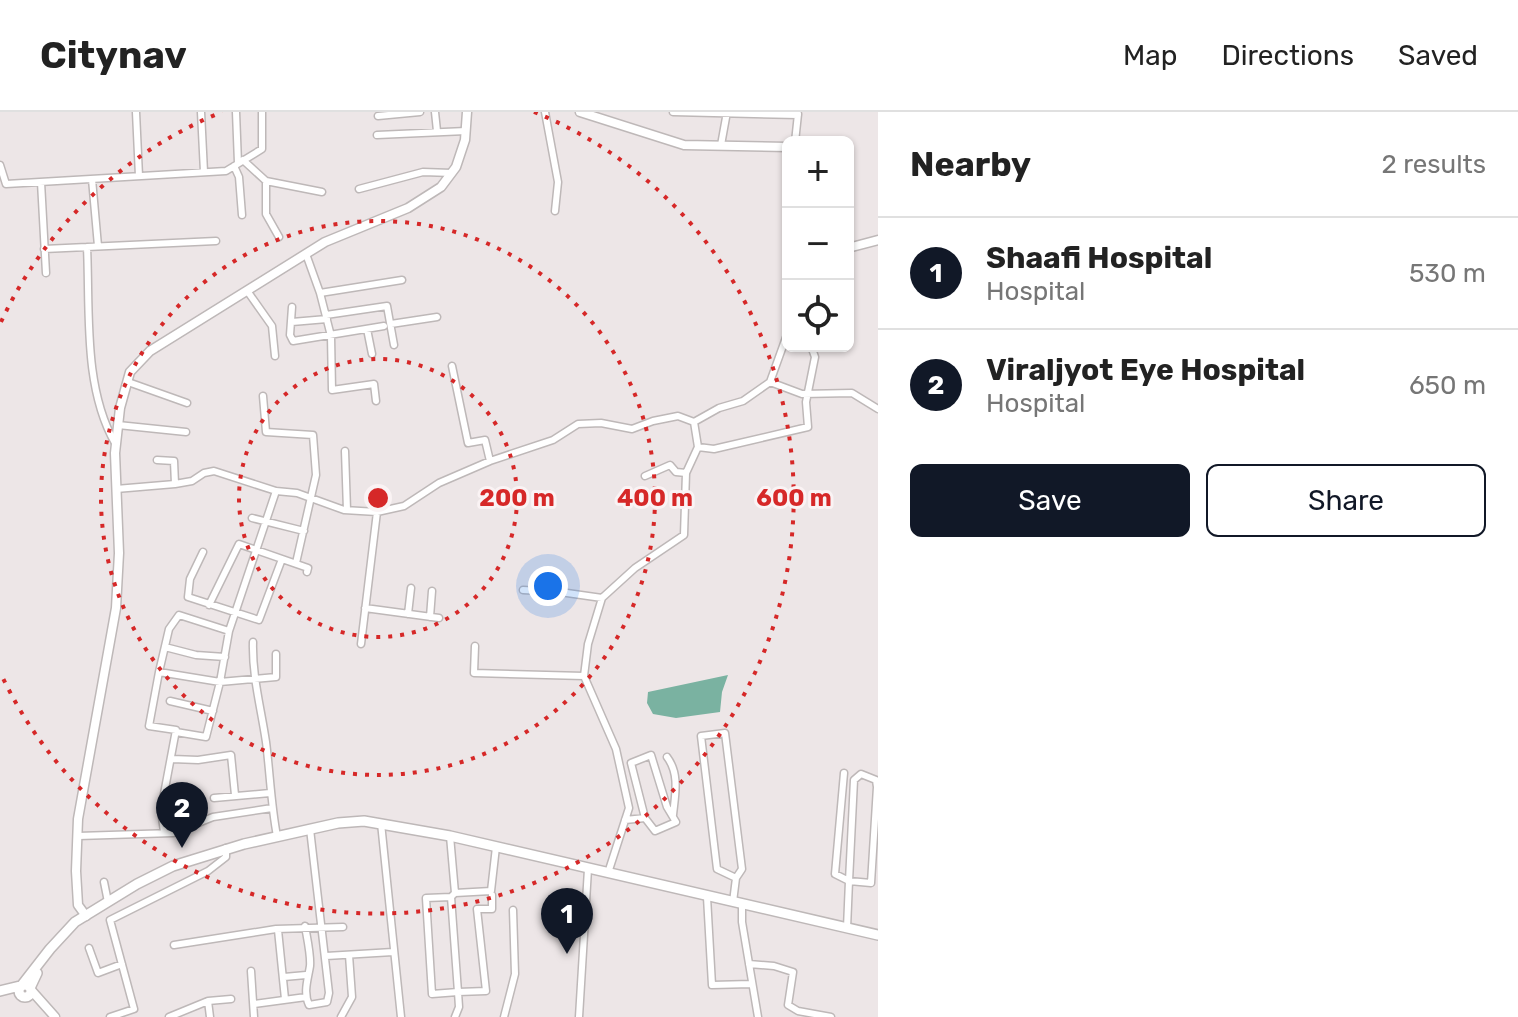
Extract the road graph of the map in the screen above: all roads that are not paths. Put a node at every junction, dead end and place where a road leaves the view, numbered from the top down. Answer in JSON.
{"nodes":[{"id":1,"x":136,"y":112,"type":"edge"},
{"id":2,"x":201,"y":112,"type":"edge"},
{"id":3,"x":236,"y":112,"type":"edge"},
{"id":4,"x":262,"y":112,"type":"edge"},
{"id":5,"x":420,"y":112,"type":"edge"},
{"id":6,"x":435,"y":112,"type":"edge"},
{"id":7,"x":467,"y":112,"type":"edge"},
{"id":8,"x":545,"y":112,"type":"edge"},
{"id":9,"x":580,"y":112,"type":"edge"},
{"id":10,"x":673,"y":112,"type":"edge"},
{"id":11,"x":726,"y":113,"type":"edge"},
{"id":12,"x":798,"y":113,"type":"edge"},
{"id":13,"x":378,"y":116,"type":"dead end"},
{"id":14,"x":437,"y":131,"type":"junction"},
{"id":15,"x":466,"y":131,"type":"junction"},
{"id":16,"x":377,"y":135,"type":"dead end"},
{"id":17,"x":796,"y":136,"type":"edge"},
{"id":18,"x":721,"y":145,"type":"junction"},
{"id":19,"x":782,"y":147,"type":"edge"},
{"id":20,"x":239,"y":163,"type":"junction"},
{"id":21,"x":0,"y":165,"type":"edge"},
{"id":22,"x":204,"y":172,"type":"junction"},
{"id":23,"x":452,"y":173,"type":"junction"},
{"id":24,"x":139,"y":176,"type":"junction"},
{"id":25,"x":92,"y":179,"type":"junction"},
{"id":26,"x":266,"y":181,"type":"junction"},
{"id":27,"x":41,"y":182,"type":"junction"},
{"id":28,"x":359,"y":189,"type":"dead end"},
{"id":29,"x":322,"y":192,"type":"dead end"},
{"id":30,"x":555,"y":211,"type":"dead end"},
{"id":31,"x":242,"y":215,"type":"dead end"},
{"id":32,"x":279,"y":237,"type":"dead end"},
{"id":33,"x":878,"y":240,"type":"edge"},
{"id":34,"x":216,"y":241,"type":"dead end"},
{"id":35,"x":98,"y":246,"type":"junction"},
{"id":36,"x":854,"y":246,"type":"edge"},
{"id":37,"x":87,"y":247,"type":"junction"},
{"id":38,"x":44,"y":249,"type":"junction"},
{"id":39,"x":306,"y":254,"type":"junction"},
{"id":40,"x":46,"y":273,"type":"dead end"},
{"id":41,"x":402,"y":280,"type":"dead end"},
{"id":42,"x":248,"y":292,"type":"junction"},
{"id":43,"x":320,"y":293,"type":"junction"},
{"id":44,"x":292,"y":307,"type":"dead end"},
{"id":45,"x":327,"y":317,"type":"junction"},
{"id":46,"x":437,"y":317,"type":"dead end"},
{"id":47,"x":292,"y":322,"type":"junction"},
{"id":48,"x":387,"y":325,"type":"junction"},
{"id":49,"x":367,"y":329,"type":"junction"},
{"id":50,"x":331,"y":336,"type":"junction"},
{"id":51,"x":394,"y":345,"type":"dead end"},
{"id":52,"x":782,"y":349,"type":"edge"},
{"id":53,"x":813,"y":352,"type":"edge"},
{"id":54,"x":372,"y":354,"type":"dead end"},
{"id":55,"x":275,"y":356,"type":"dead end"},
{"id":56,"x":452,"y":366,"type":"dead end"},
{"id":57,"x":128,"y":382,"type":"junction"},
{"id":58,"x":770,"y":382,"type":"junction"},
{"id":59,"x":808,"y":393,"type":"junction"},
{"id":60,"x":263,"y":396,"type":"dead end"},
{"id":61,"x":376,"y":401,"type":"dead end"},
{"id":62,"x":187,"y":403,"type":"dead end"},
{"id":63,"x":878,"y":409,"type":"edge"},
{"id":64,"x":694,"y":422,"type":"junction"},
{"id":65,"x":118,"y":425,"type":"junction"},
{"id":66,"x":186,"y":432,"type":"dead end"},
{"id":67,"x":116,"y":444,"type":"junction"},
{"id":68,"x":698,"y":447,"type":"junction"},
{"id":69,"x":345,"y":451,"type":"dead end"},
{"id":70,"x":157,"y":460,"type":"dead end"},
{"id":71,"x":490,"y":461,"type":"junction"},
{"id":72,"x":686,"y":473,"type":"junction"},
{"id":73,"x":645,"y":476,"type":"dead end"},
{"id":74,"x":175,"y":484,"type":"junction"},
{"id":75,"x":116,"y":489,"type":"junction"},
{"id":76,"x":276,"y":491,"type":"junction"},
{"id":77,"x":311,"y":498,"type":"junction"},
{"id":78,"x":347,"y":510,"type":"junction"},
{"id":79,"x":377,"y":512,"type":"junction"},
{"id":80,"x":252,"y":518,"type":"dead end"},
{"id":81,"x":264,"y":522,"type":"junction"},
{"id":82,"x":304,"y":531,"type":"junction"},
{"id":83,"x":255,"y":550,"type":"junction"},
{"id":84,"x":203,"y":552,"type":"dead end"},
{"id":85,"x":282,"y":559,"type":"junction"},
{"id":86,"x":296,"y":563,"type":"junction"},
{"id":87,"x":307,"y":572,"type":"dead end"},
{"id":88,"x":411,"y":588,"type":"dead end"},
{"id":89,"x":523,"y":590,"type":"dead end"},
{"id":90,"x":432,"y":591,"type":"dead end"},
{"id":91,"x":602,"y":598,"type":"junction"},
{"id":92,"x":209,"y":605,"type":"junction"},
{"id":93,"x":365,"y":608,"type":"junction"},
{"id":94,"x":236,"y":613,"type":"junction"},
{"id":95,"x":408,"y":614,"type":"junction"},
{"id":96,"x":430,"y":617,"type":"junction"},
{"id":97,"x":439,"y":618,"type":"dead end"},
{"id":98,"x":229,"y":631,"type":"junction"},
{"id":99,"x":253,"y":642,"type":"dead end"},
{"id":100,"x":361,"y":644,"type":"dead end"},
{"id":101,"x":475,"y":646,"type":"dead end"},
{"id":102,"x":165,"y":647,"type":"junction"},
{"id":103,"x":276,"y":654,"type":"dead end"},
{"id":104,"x":225,"y":657,"type":"junction"},
{"id":105,"x":159,"y":672,"type":"junction"},
{"id":106,"x":584,"y":676,"type":"junction"},
{"id":107,"x":254,"y":679,"type":"junction"},
{"id":108,"x":220,"y":682,"type":"junction"},
{"id":109,"x":170,"y":701,"type":"dead end"},
{"id":110,"x":213,"y":711,"type":"junction"},
{"id":111,"x":176,"y":732,"type":"junction"},
{"id":112,"x":667,"y":757,"type":"dead end"},
{"id":113,"x":172,"y":759,"type":"junction"},
{"id":114,"x":844,"y":773,"type":"dead end"},
{"id":115,"x":270,"y":793,"type":"junction"},
{"id":116,"x":235,"y":795,"type":"junction"},
{"id":117,"x":214,"y":798,"type":"dead end"},
{"id":118,"x":272,"y":808,"type":"junction"},
{"id":119,"x":673,"y":816,"type":"junction"},
{"id":120,"x":645,"y":818,"type":"junction"},
{"id":121,"x":625,"y":820,"type":"junction"},
{"id":122,"x":381,"y":823,"type":"junction"},
{"id":123,"x":310,"y":829,"type":"junction"},
{"id":124,"x":164,"y":832,"type":"junction"},
{"id":125,"x":78,"y":836,"type":"junction"},
{"id":126,"x":277,"y":836,"type":"junction"},
{"id":127,"x":450,"y":836,"type":"junction"},
{"id":128,"x":496,"y":847,"type":"junction"},
{"id":129,"x":226,"y":848,"type":"junction"},
{"id":130,"x":588,"y":869,"type":"junction"},
{"id":131,"x":608,"y":874,"type":"junction"},
{"id":132,"x":736,"y":878,"type":"junction"},
{"id":133,"x":849,"y":881,"type":"junction"},
{"id":134,"x":104,"y":882,"type":"dead end"},
{"id":135,"x":453,"y":895,"type":"junction"},
{"id":136,"x":492,"y":895,"type":"dead end"},
{"id":137,"x":707,"y":897,"type":"junction"},
{"id":138,"x":108,"y":902,"type":"junction"},
{"id":139,"x":737,"y":903,"type":"junction"},
{"id":140,"x":513,"y":910,"type":"dead end"},
{"id":141,"x":86,"y":916,"type":"junction"},
{"id":142,"x":305,"y":926,"type":"junction"},
{"id":143,"x":321,"y":926,"type":"junction"},
{"id":144,"x":343,"y":927,"type":"dead end"},
{"id":145,"x":847,"y":928,"type":"junction"},
{"id":146,"x":278,"y":930,"type":"junction"},
{"id":147,"x":878,"y":935,"type":"edge"},
{"id":148,"x":174,"y":945,"type":"dead end"},
{"id":149,"x":89,"y":948,"type":"dead end"},
{"id":150,"x":393,"y":952,"type":"junction"},
{"id":151,"x":349,"y":955,"type":"junction"},
{"id":152,"x":326,"y":956,"type":"junction"},
{"id":153,"x":122,"y":964,"type":"junction"},
{"id":154,"x":749,"y":964,"type":"junction"},
{"id":155,"x":251,"y":971,"type":"dead end"},
{"id":156,"x":306,"y":975,"type":"junction"},
{"id":157,"x":284,"y":977,"type":"junction"},
{"id":158,"x":751,"y":984,"type":"junction"},
{"id":159,"x":25,"y":990,"type":"junction"},
{"id":160,"x":3,"y":991,"type":"edge"},
{"id":161,"x":458,"y":992,"type":"junction"},
{"id":162,"x":306,"y":997,"type":"junction"},
{"id":163,"x":231,"y":999,"type":"dead end"},
{"id":164,"x":285,"y":999,"type":"junction"},
{"id":165,"x":208,"y":1001,"type":"junction"},
{"id":166,"x":254,"y":1004,"type":"junction"},
{"id":167,"x":797,"y":1014,"type":"edge"},
{"id":168,"x":53,"y":1017,"type":"edge"},
{"id":169,"x":110,"y":1017,"type":"edge"},
{"id":170,"x":169,"y":1017,"type":"edge"},
{"id":171,"x":210,"y":1017,"type":"edge"},
{"id":172,"x":254,"y":1017,"type":"edge"},
{"id":173,"x":341,"y":1017,"type":"edge"},
{"id":174,"x":401,"y":1017,"type":"edge"},
{"id":175,"x":455,"y":1017,"type":"edge"},
{"id":176,"x":504,"y":1017,"type":"edge"},
{"id":177,"x":579,"y":1017,"type":"edge"},
{"id":178,"x":758,"y":1017,"type":"edge"},
{"id":179,"x":831,"y":1017,"type":"edge"}],
"edges":[{"from":1,"to":24,"type":"street"},
{"from":2,"to":22,"type":"street"},
{"from":3,"to":20,"type":"street"},
{"from":4,"to":20,"type":"street"},
{"from":5,"to":13,"type":"street"},
{"from":6,"to":14,"type":"street"},
{"from":7,"to":15,"type":"street"},
{"from":8,"to":30,"type":"street"},
{"from":9,"to":18,"type":"street"},
{"from":10,"to":11,"type":"street"},
{"from":11,"to":12,"type":"street"},
{"from":11,"to":18,"type":"street"},
{"from":12,"to":17,"type":"street"},
{"from":14,"to":15,"type":"street"},
{"from":14,"to":16,"type":"street"},
{"from":15,"to":23,"type":"street"},
{"from":18,"to":19,"type":"street"},
{"from":20,"to":22,"type":"street"},
{"from":20,"to":26,"type":"street"},
{"from":20,"to":31,"type":"street"},
{"from":21,"to":27,"type":"street"},
{"from":22,"to":24,"type":"street"},
{"from":23,"to":28,"type":"street"},
{"from":23,"to":39,"type":"street"},
{"from":24,"to":25,"type":"street"},
{"from":25,"to":27,"type":"street"},
{"from":25,"to":35,"type":"street"},
{"from":26,"to":29,"type":"street"},
{"from":26,"to":32,"type":"street"},
{"from":27,"to":38,"type":"street"},
{"from":33,"to":36,"type":"street"},
{"from":34,"to":35,"type":"street"},
{"from":35,"to":37,"type":"street"},
{"from":37,"to":38,"type":"street"},
{"from":37,"to":67,"type":"street"},
{"from":38,"to":40,"type":"street"},
{"from":39,"to":42,"type":"street"},
{"from":39,"to":43,"type":"street"},
{"from":41,"to":43,"type":"street"},
{"from":42,"to":55,"type":"street"},
{"from":42,"to":57,"type":"street"},
{"from":43,"to":45,"type":"street"},
{"from":44,"to":47,"type":"street"},
{"from":45,"to":47,"type":"street"},
{"from":45,"to":48,"type":"street"},
{"from":45,"to":50,"type":"street"},
{"from":46,"to":48,"type":"street"},
{"from":47,"to":50,"type":"street"},
{"from":48,"to":49,"type":"street"},
{"from":48,"to":51,"type":"street"},
{"from":49,"to":50,"type":"street"},
{"from":49,"to":54,"type":"street"},
{"from":50,"to":61,"type":"street"},
{"from":52,"to":58,"type":"street"},
{"from":53,"to":59,"type":"street"},
{"from":56,"to":71,"type":"street"},
{"from":57,"to":62,"type":"street"},
{"from":57,"to":65,"type":"street"},
{"from":58,"to":59,"type":"street"},
{"from":58,"to":64,"type":"street"},
{"from":59,"to":63,"type":"street"},
{"from":59,"to":68,"type":"street"},
{"from":60,"to":77,"type":"street"},
{"from":64,"to":68,"type":"street"},
{"from":64,"to":71,"type":"street"},
{"from":65,"to":66,"type":"street"},
{"from":65,"to":67,"type":"street"},
{"from":67,"to":75,"type":"street"},
{"from":68,"to":72,"type":"street"},
{"from":69,"to":78,"type":"street"},
{"from":70,"to":74,"type":"street"},
{"from":71,"to":79,"type":"street"},
{"from":72,"to":73,"type":"street"},
{"from":72,"to":91,"type":"street"},
{"from":74,"to":75,"type":"street"},
{"from":74,"to":76,"type":"street"},
{"from":75,"to":125,"type":"street"},
{"from":76,"to":77,"type":"street"},
{"from":76,"to":81,"type":"street"},
{"from":77,"to":78,"type":"street"},
{"from":77,"to":82,"type":"street"},
{"from":78,"to":79,"type":"street"},
{"from":79,"to":93,"type":"street"},
{"from":80,"to":81,"type":"street"},
{"from":81,"to":82,"type":"street"},
{"from":81,"to":83,"type":"street"},
{"from":82,"to":86,"type":"street"},
{"from":83,"to":85,"type":"street"},
{"from":83,"to":92,"type":"street"},
{"from":83,"to":94,"type":"street"},
{"from":84,"to":92,"type":"street"},
{"from":85,"to":86,"type":"street"},
{"from":85,"to":94,"type":"street"},
{"from":86,"to":87,"type":"street"},
{"from":88,"to":95,"type":"street"},
{"from":89,"to":91,"type":"street"},
{"from":90,"to":96,"type":"street"},
{"from":91,"to":106,"type":"street"},
{"from":92,"to":94,"type":"street"},
{"from":93,"to":95,"type":"street"},
{"from":93,"to":100,"type":"street"},
{"from":94,"to":98,"type":"street"},
{"from":95,"to":96,"type":"street"},
{"from":96,"to":97,"type":"street"},
{"from":98,"to":102,"type":"street"},
{"from":98,"to":104,"type":"street"},
{"from":99,"to":107,"type":"street"},
{"from":101,"to":106,"type":"street"},
{"from":102,"to":104,"type":"street"},
{"from":102,"to":105,"type":"street"},
{"from":103,"to":107,"type":"street"},
{"from":104,"to":108,"type":"street"},
{"from":105,"to":108,"type":"street"},
{"from":105,"to":111,"type":"street"},
{"from":106,"to":121,"type":"street"},
{"from":107,"to":108,"type":"street"},
{"from":107,"to":115,"type":"street"},
{"from":108,"to":110,"type":"street"},
{"from":109,"to":110,"type":"street"},
{"from":110,"to":111,"type":"street"},
{"from":111,"to":113,"type":"street"},
{"from":112,"to":119,"type":"street"},
{"from":113,"to":116,"type":"street"},
{"from":113,"to":124,"type":"street"},
{"from":114,"to":133,"type":"street"},
{"from":115,"to":116,"type":"street"},
{"from":115,"to":118,"type":"street"},
{"from":116,"to":117,"type":"street"},
{"from":118,"to":124,"type":"street"},
{"from":118,"to":126,"type":"street"},
{"from":119,"to":120,"type":"street"},
{"from":119,"to":120,"type":"street"},
{"from":120,"to":121,"type":"street"},
{"from":121,"to":131,"type":"street"},
{"from":122,"to":123,"type":"main road"},
{"from":122,"to":127,"type":"main road"},
{"from":122,"to":150,"type":"street"},
{"from":123,"to":126,"type":"main road"},
{"from":123,"to":143,"type":"street"},
{"from":124,"to":125,"type":"street"},
{"from":125,"to":141,"type":"street"},
{"from":126,"to":129,"type":"main road"},
{"from":127,"to":128,"type":"main road"},
{"from":127,"to":135,"type":"street"},
{"from":128,"to":130,"type":"main road"},
{"from":128,"to":135,"type":"street"},
{"from":129,"to":138,"type":"main road"},
{"from":129,"to":153,"type":"street"},
{"from":130,"to":131,"type":"main road"},
{"from":130,"to":177,"type":"street"},
{"from":131,"to":137,"type":"main road"},
{"from":132,"to":132,"type":"street"},
{"from":132,"to":139,"type":"street"},
{"from":133,"to":133,"type":"street"},
{"from":133,"to":145,"type":"street"},
{"from":134,"to":138,"type":"street"},
{"from":135,"to":161,"type":"street"},
{"from":135,"to":161,"type":"street"},
{"from":136,"to":161,"type":"street"},
{"from":137,"to":139,"type":"main road"},
{"from":137,"to":158,"type":"street"},
{"from":138,"to":141,"type":"main road"},
{"from":139,"to":145,"type":"main road"},
{"from":139,"to":154,"type":"street"},
{"from":140,"to":176,"type":"street"},
{"from":141,"to":159,"type":"main road"},
{"from":142,"to":143,"type":"street"},
{"from":142,"to":146,"type":"street"},
{"from":142,"to":156,"type":"street"},
{"from":143,"to":144,"type":"street"},
{"from":143,"to":152,"type":"street"},
{"from":145,"to":147,"type":"main road"},
{"from":146,"to":148,"type":"street"},
{"from":146,"to":157,"type":"street"},
{"from":149,"to":153,"type":"street"},
{"from":150,"to":151,"type":"street"},
{"from":150,"to":174,"type":"street"},
{"from":151,"to":152,"type":"street"},
{"from":151,"to":173,"type":"street"},
{"from":152,"to":162,"type":"street"},
{"from":153,"to":169,"type":"street"},
{"from":154,"to":158,"type":"street"},
{"from":154,"to":167,"type":"street"},
{"from":155,"to":166,"type":"street"},
{"from":156,"to":157,"type":"street"},
{"from":156,"to":162,"type":"street"},
{"from":157,"to":164,"type":"street"},
{"from":158,"to":178,"type":"street"},
{"from":159,"to":160,"type":"main road"},
{"from":159,"to":168,"type":"street"},
{"from":161,"to":175,"type":"street"},
{"from":162,"to":164,"type":"street"},
{"from":163,"to":165,"type":"street"},
{"from":164,"to":166,"type":"street"},
{"from":165,"to":170,"type":"street"},
{"from":165,"to":171,"type":"street"},
{"from":166,"to":172,"type":"street"},
{"from":167,"to":179,"type":"street"}]}
